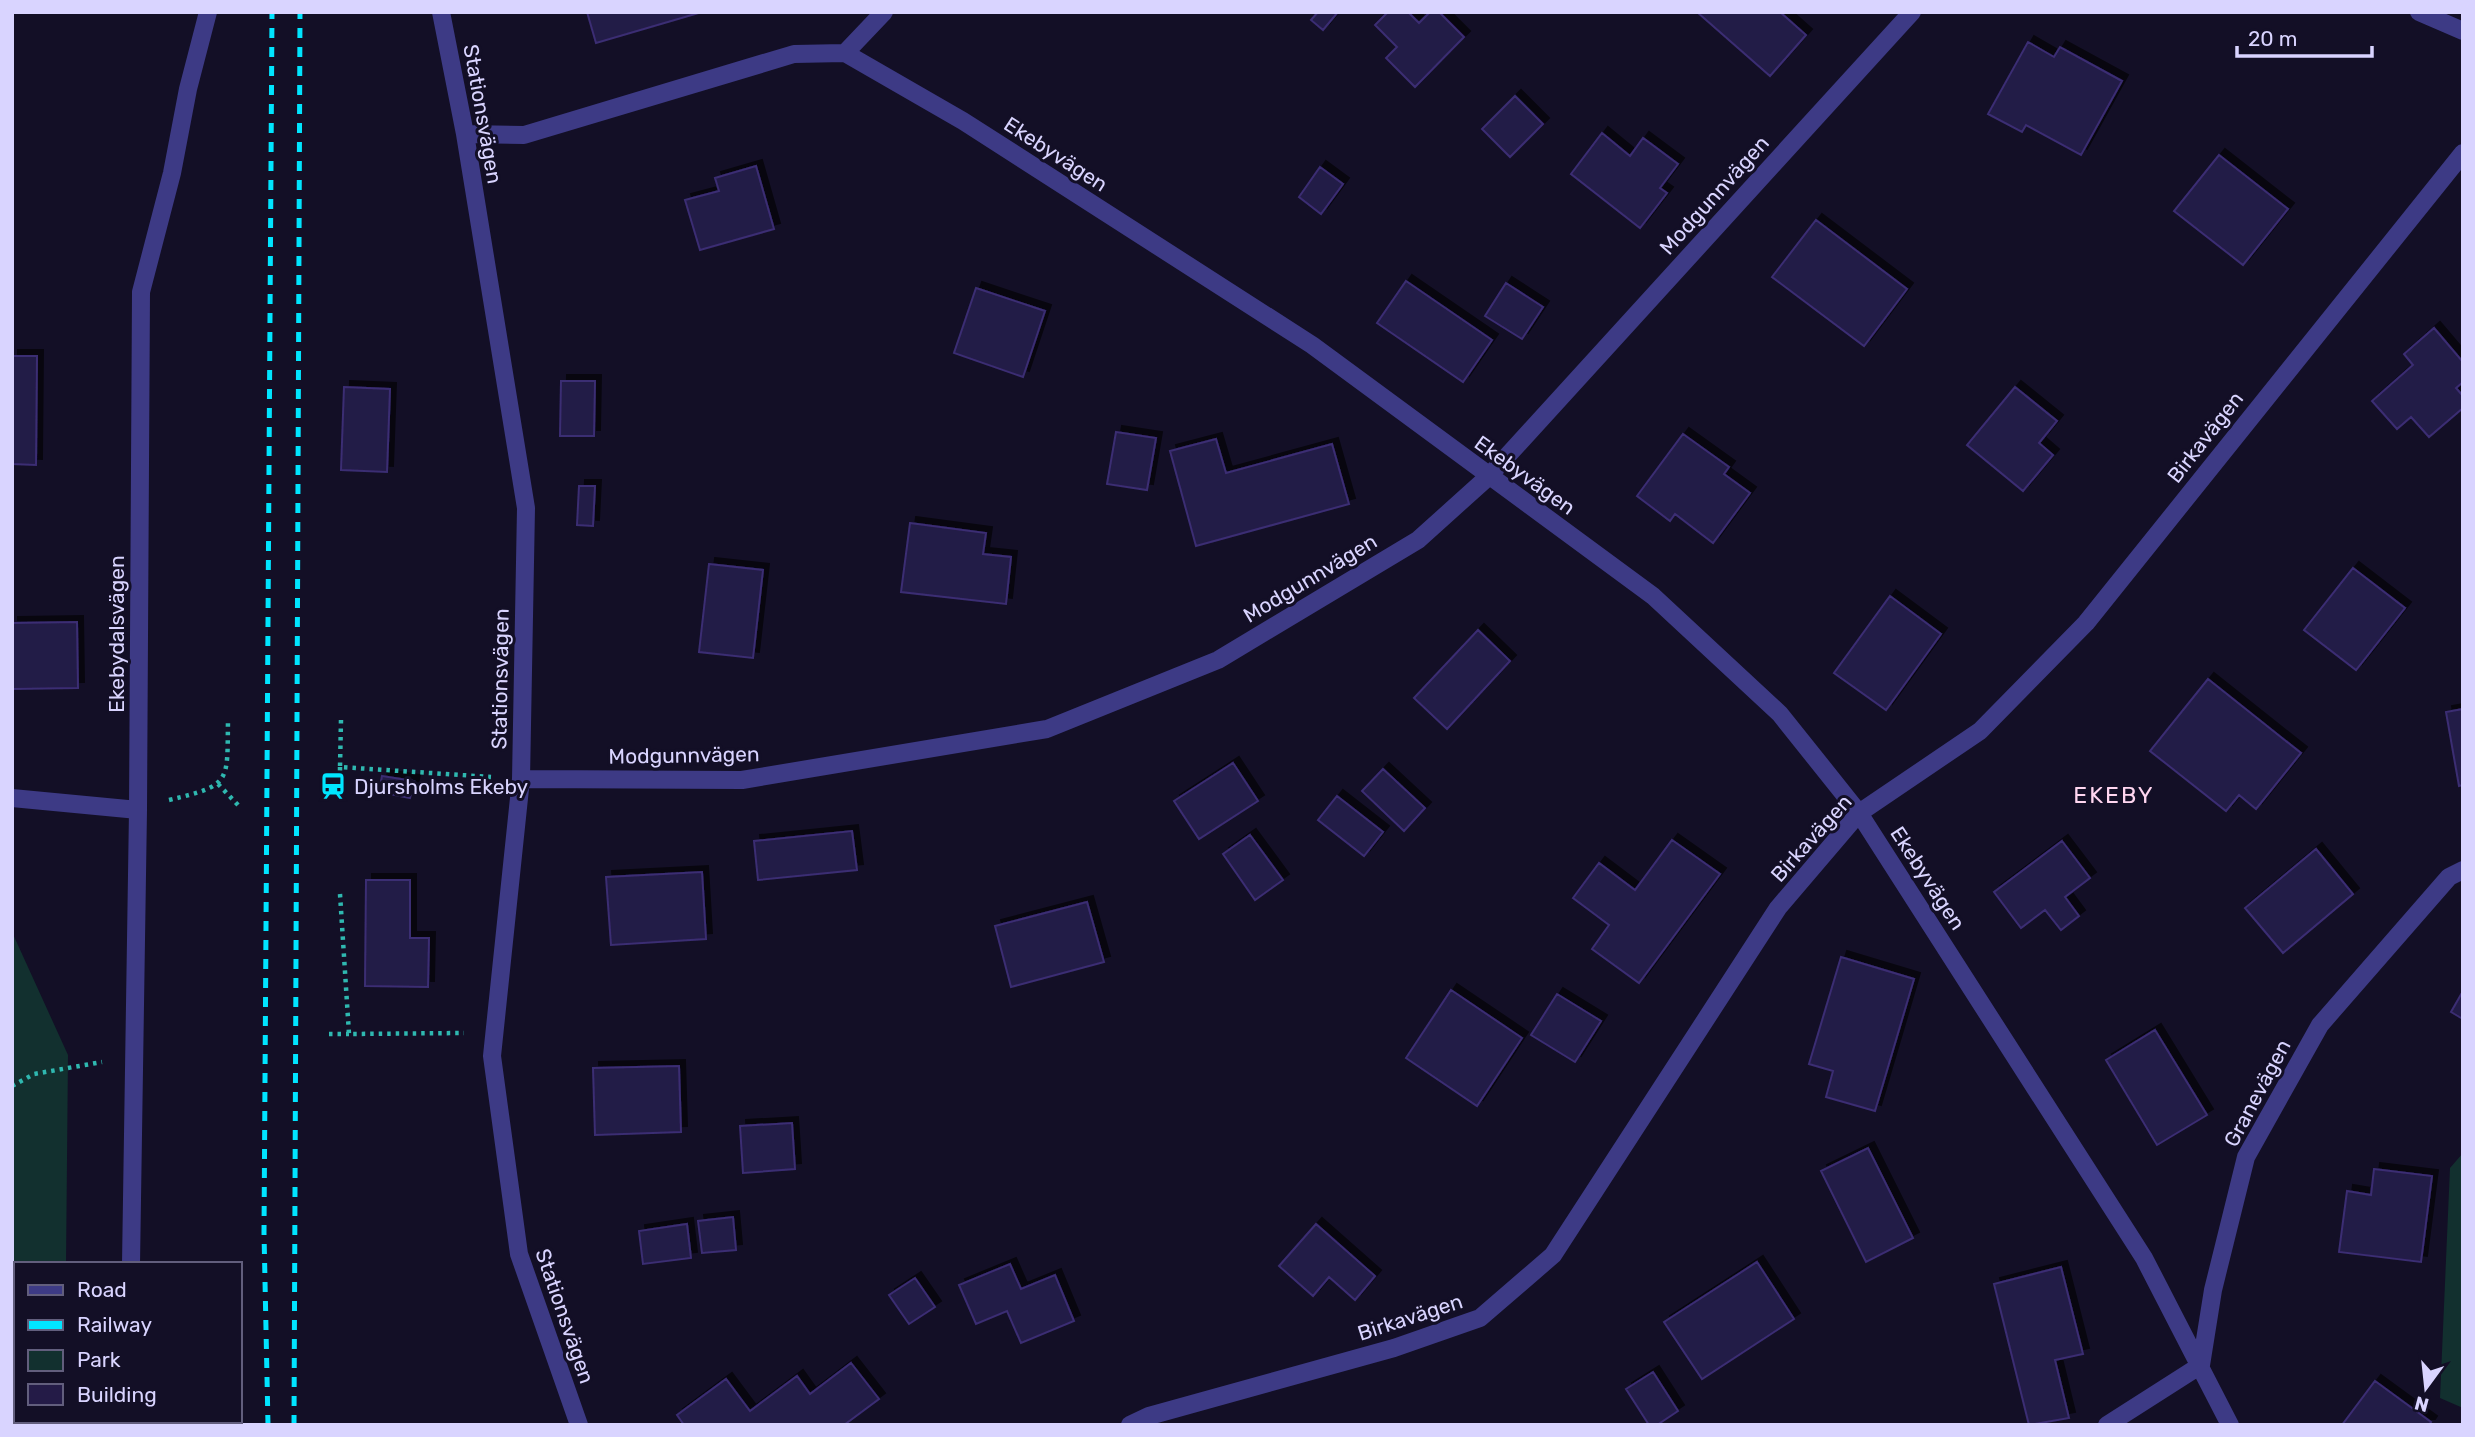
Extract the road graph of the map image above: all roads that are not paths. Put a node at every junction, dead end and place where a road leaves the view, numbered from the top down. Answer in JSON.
{"nodes":[{"id":1,"x":208,"y":12,"type":"edge"},
{"id":2,"x":441,"y":12,"type":"edge"},
{"id":3,"x":884,"y":12,"type":"edge"},
{"id":4,"x":1912,"y":12,"type":"edge"},
{"id":5,"x":2419,"y":12,"type":"edge"},
{"id":6,"x":2463,"y":31,"type":"edge"},
{"id":7,"x":845,"y":53,"type":"junction"},
{"id":8,"x":465,"y":134,"type":"junction"},
{"id":9,"x":2463,"y":152,"type":"edge"},
{"id":10,"x":1488,"y":477,"type":"junction"},
{"id":11,"x":521,"y":779,"type":"junction"},
{"id":12,"x":12,"y":798,"type":"edge"},
{"id":13,"x":138,"y":810,"type":"junction"},
{"id":14,"x":1859,"y":813,"type":"junction"},
{"id":15,"x":2463,"y":870,"type":"edge"},
{"id":16,"x":131,"y":1262,"type":"edge"},
{"id":17,"x":2201,"y":1365,"type":"junction"},
{"id":18,"x":579,"y":1425,"type":"edge"},
{"id":19,"x":1130,"y":1425,"type":"edge"},
{"id":20,"x":2107,"y":1425,"type":"edge"},
{"id":21,"x":2230,"y":1425,"type":"edge"}],
"edges":[{"from":1,"to":13,"type":"street","name":"Ekebydalsvägen"},
{"from":2,"to":8,"type":"street","name":"Stationsvägen"},
{"from":3,"to":7,"type":"street"},
{"from":4,"to":10,"type":"street","name":"Modgunnvägen"},
{"from":5,"to":6,"type":"street"},
{"from":7,"to":8,"type":"street"},
{"from":7,"to":10,"type":"street","name":"Ekebyvägen"},
{"from":8,"to":11,"type":"street","name":"Stationsvägen"},
{"from":9,"to":14,"type":"street","name":"Birkavägen"},
{"from":10,"to":11,"type":"street","name":"Modgunnvägen"},
{"from":10,"to":14,"type":"street","name":"Ekebyvägen"},
{"from":11,"to":18,"type":"street","name":"Stationsvägen"},
{"from":12,"to":13,"type":"street"},
{"from":13,"to":16,"type":"street","name":"Ekebydalsvägen"},
{"from":14,"to":17,"type":"street","name":"Ekebyvägen"},
{"from":14,"to":19,"type":"street","name":"Birkavägen"},
{"from":15,"to":17,"type":"street","name":"Granevägen"},
{"from":17,"to":20,"type":"street"},
{"from":17,"to":21,"type":"street","name":"Ekebyvägen"}]}
